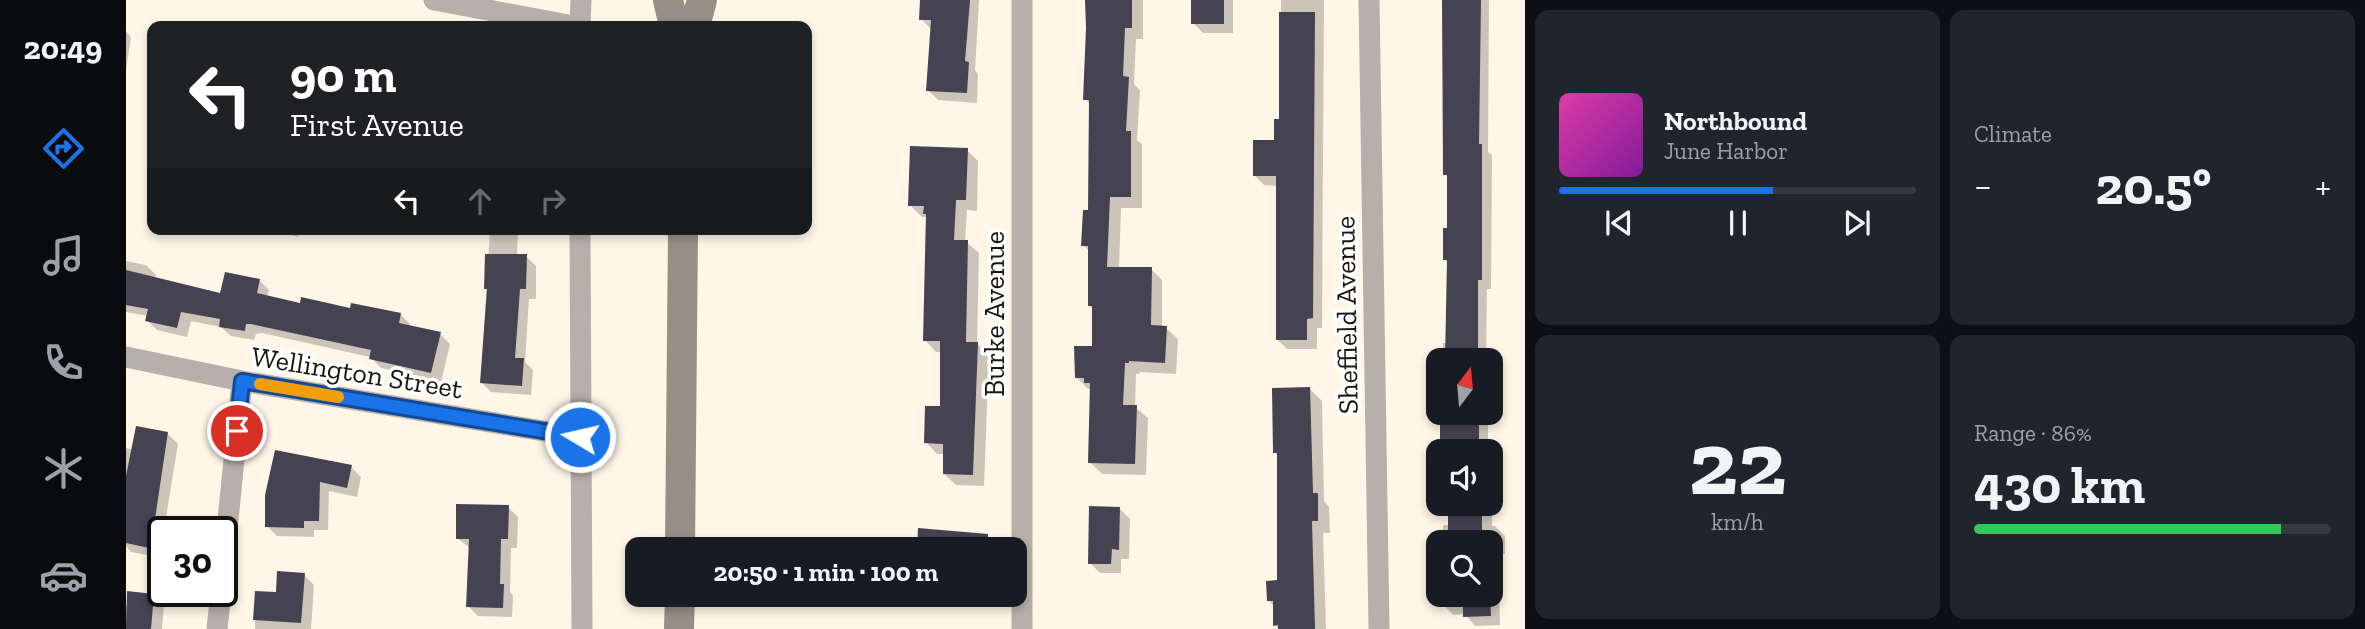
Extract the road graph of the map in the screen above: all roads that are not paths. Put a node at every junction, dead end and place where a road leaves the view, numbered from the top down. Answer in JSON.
{"nodes":[{"id":1,"x":434,"y":0,"type":"edge"},
{"id":2,"x":580,"y":0,"type":"edge"},
{"id":3,"x":668,"y":0,"type":"edge"},
{"id":4,"x":702,"y":0,"type":"edge"},
{"id":5,"x":1022,"y":0,"type":"edge"},
{"id":6,"x":1369,"y":0,"type":"edge"},
{"id":7,"x":547,"y":21,"type":"edge"},
{"id":8,"x":580,"y":21,"type":"edge"},
{"id":9,"x":673,"y":21,"type":"edge"},
{"id":10,"x":696,"y":21,"type":"edge"},
{"id":11,"x":580,"y":235,"type":"edge"},
{"id":12,"x":682,"y":235,"type":"edge"},
{"id":13,"x":126,"y":358,"type":"edge"},
{"id":14,"x":242,"y":381,"type":"junction"},
{"id":15,"x":580,"y":437,"type":"junction"},
{"id":16,"x":228,"y":516,"type":"edge"},
{"id":17,"x":680,"y":537,"type":"edge"},
{"id":18,"x":219,"y":607,"type":"edge"},
{"id":19,"x":680,"y":607,"type":"edge"},
{"id":20,"x":217,"y":629,"type":"edge"},
{"id":21,"x":583,"y":629,"type":"edge"},
{"id":22,"x":679,"y":629,"type":"edge"},
{"id":23,"x":1022,"y":629,"type":"edge"},
{"id":24,"x":1379,"y":629,"type":"edge"}],
"edges":[{"from":1,"to":7,"type":"street"},
{"from":2,"to":8,"type":"street"},
{"from":3,"to":9,"type":"main road"},
{"from":4,"to":10,"type":"main road"},
{"from":5,"to":23,"type":"street","name":"Burke Avenue"},
{"from":6,"to":24,"type":"street","name":"Sheffield Avenue"},
{"from":11,"to":15,"type":"street"},
{"from":12,"to":17,"type":"main road"},
{"from":13,"to":14,"type":"street","name":"Wellington Street"},
{"from":14,"to":15,"type":"street","name":"Wellington Street"},
{"from":14,"to":16,"type":"street"},
{"from":15,"to":21,"type":"street"},
{"from":18,"to":20,"type":"street"},
{"from":19,"to":22,"type":"main road"}]}
